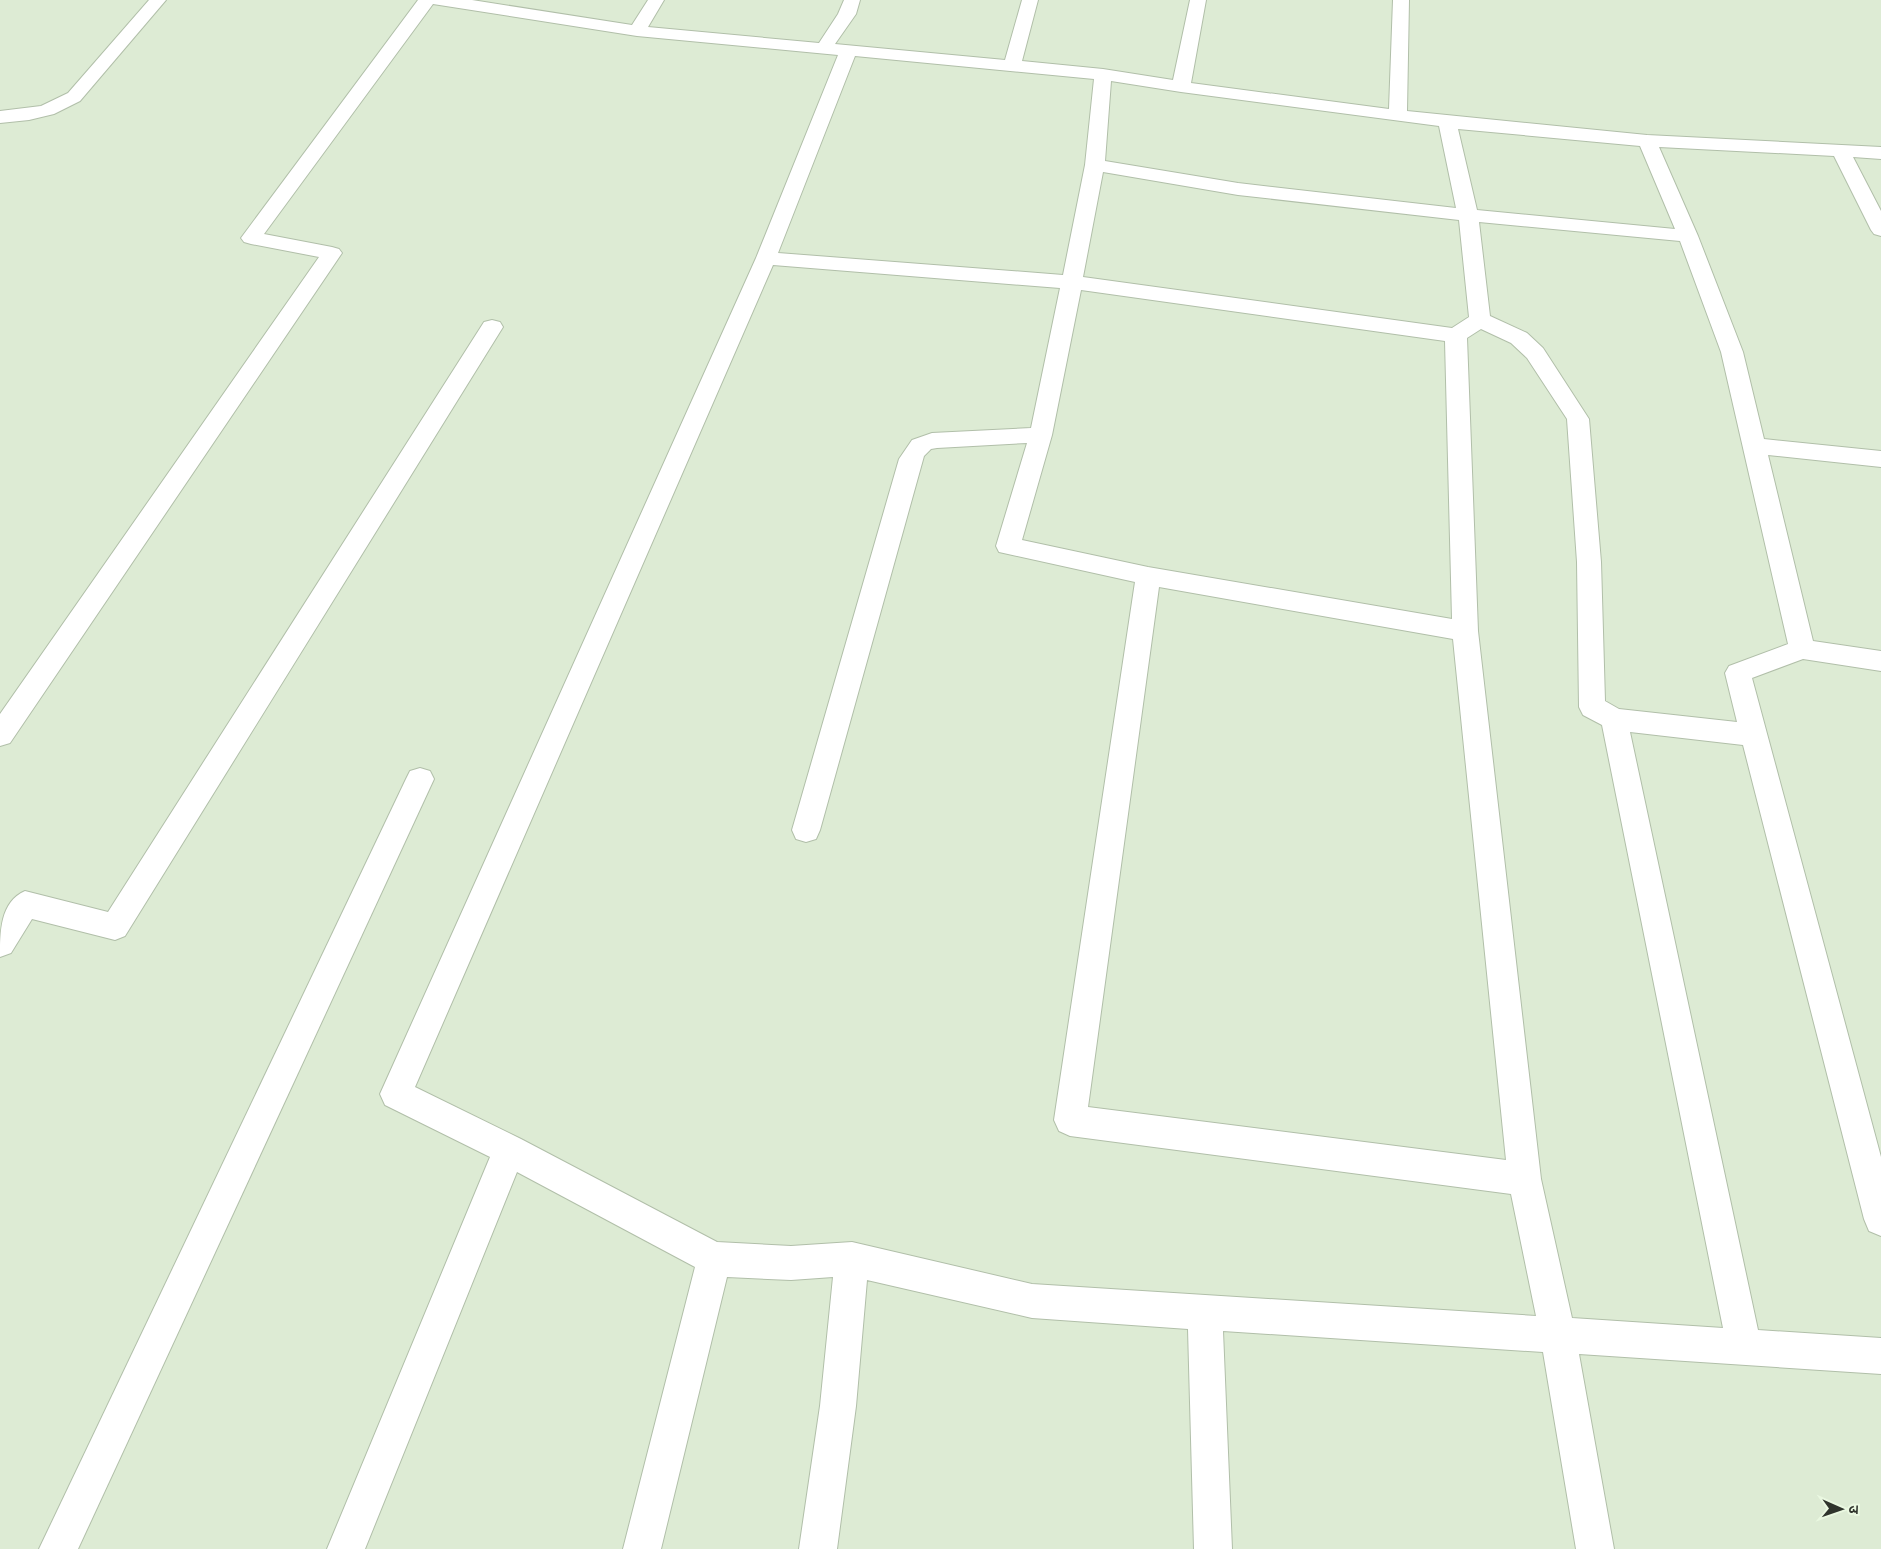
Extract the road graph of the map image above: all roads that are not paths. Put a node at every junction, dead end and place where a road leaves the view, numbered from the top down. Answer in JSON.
{"nodes":[{"id":1,"x":158,"y":0,"type":"edge"},
{"id":2,"x":427,"y":0,"type":"edge"},
{"id":3,"x":439,"y":0,"type":"edge"},
{"id":4,"x":656,"y":0,"type":"edge"},
{"id":5,"x":852,"y":0,"type":"edge"},
{"id":6,"x":1030,"y":0,"type":"edge"},
{"id":7,"x":1198,"y":0,"type":"edge"},
{"id":8,"x":1401,"y":0,"type":"edge"},
{"id":9,"x":485,"y":3,"type":"edge"},
{"id":10,"x":637,"y":31,"type":"junction"},
{"id":11,"x":836,"y":50,"type":"junction"},
{"id":12,"x":1012,"y":66,"type":"junction"},
{"id":13,"x":1103,"y":74,"type":"junction"},
{"id":14,"x":1181,"y":87,"type":"junction"},
{"id":15,"x":1398,"y":115,"type":"junction"},
{"id":16,"x":0,"y":117,"type":"edge"},
{"id":17,"x":1447,"y":122,"type":"junction"},
{"id":18,"x":1647,"y":141,"type":"junction"},
{"id":19,"x":1840,"y":150,"type":"junction"},
{"id":20,"x":1881,"y":153,"type":"edge"},
{"id":21,"x":1095,"y":165,"type":"junction"},
{"id":22,"x":1468,"y":215,"type":"junction"},
{"id":23,"x":1881,"y":230,"type":"edge"},
{"id":24,"x":1688,"y":236,"type":"junction"},
{"id":25,"x":766,"y":258,"type":"junction"},
{"id":26,"x":1072,"y":282,"type":"junction"},
{"id":27,"x":1480,"y":320,"type":"junction"},
{"id":28,"x":492,"y":327,"type":"dead end"},
{"id":29,"x":1456,"y":335,"type":"junction"},
{"id":30,"x":1041,"y":435,"type":"junction"},
{"id":31,"x":1754,"y":446,"type":"junction"},
{"id":32,"x":1881,"y":459,"type":"edge"},
{"id":33,"x":1148,"y":576,"type":"junction"},
{"id":34,"x":1465,"y":631,"type":"junction"},
{"id":35,"x":1802,"y":649,"type":"junction"},
{"id":36,"x":1881,"y":661,"type":"edge"},
{"id":37,"x":1614,"y":719,"type":"junction"},
{"id":38,"x":0,"y":735,"type":"edge"},
{"id":39,"x":1754,"y":735,"type":"junction"},
{"id":40,"x":420,"y":778,"type":"dead end"},
{"id":41,"x":806,"y":830,"type":"dead end"},
{"id":42,"x":0,"y":944,"type":"edge"},
{"id":43,"x":509,"y":1150,"type":"junction"},
{"id":44,"x":1524,"y":1179,"type":"junction"},
{"id":45,"x":1881,"y":1219,"type":"edge"},
{"id":46,"x":714,"y":1259,"type":"junction"},
{"id":47,"x":852,"y":1259,"type":"junction"},
{"id":48,"x":1205,"y":1312,"type":"junction"},
{"id":49,"x":1558,"y":1335,"type":"junction"},
{"id":50,"x":1744,"y":1347,"type":"junction"},
{"id":51,"x":1881,"y":1356,"type":"edge"},
{"id":52,"x":58,"y":1549,"type":"edge"},
{"id":53,"x":346,"y":1549,"type":"edge"},
{"id":54,"x":642,"y":1549,"type":"edge"},
{"id":55,"x":818,"y":1549,"type":"edge"},
{"id":56,"x":1213,"y":1549,"type":"edge"},
{"id":57,"x":1595,"y":1549,"type":"edge"}],
"edges":[{"from":1,"to":16,"type":"street"},
{"from":2,"to":38,"type":"street"},
{"from":3,"to":9,"type":"street"},
{"from":4,"to":10,"type":"street"},
{"from":5,"to":11,"type":"street"},
{"from":6,"to":12,"type":"street"},
{"from":7,"to":14,"type":"street"},
{"from":8,"to":15,"type":"street"},
{"from":9,"to":10,"type":"street"},
{"from":10,"to":11,"type":"street"},
{"from":11,"to":12,"type":"street"},
{"from":11,"to":25,"type":"street"},
{"from":12,"to":13,"type":"street"},
{"from":13,"to":14,"type":"street"},
{"from":13,"to":21,"type":"street"},
{"from":14,"to":15,"type":"street"},
{"from":15,"to":17,"type":"street"},
{"from":17,"to":18,"type":"street"},
{"from":17,"to":22,"type":"street"},
{"from":18,"to":19,"type":"street"},
{"from":18,"to":24,"type":"street"},
{"from":19,"to":20,"type":"street"},
{"from":19,"to":23,"type":"street"},
{"from":21,"to":22,"type":"street"},
{"from":21,"to":26,"type":"street"},
{"from":22,"to":24,"type":"street"},
{"from":22,"to":27,"type":"street"},
{"from":24,"to":31,"type":"street"},
{"from":25,"to":26,"type":"street"},
{"from":25,"to":43,"type":"street"},
{"from":26,"to":29,"type":"street"},
{"from":26,"to":30,"type":"street"},
{"from":27,"to":29,"type":"street"},
{"from":27,"to":37,"type":"street"},
{"from":28,"to":42,"type":"street"},
{"from":29,"to":34,"type":"street"},
{"from":30,"to":33,"type":"street"},
{"from":30,"to":41,"type":"street"},
{"from":31,"to":32,"type":"street"},
{"from":31,"to":35,"type":"street"},
{"from":33,"to":34,"type":"street"},
{"from":33,"to":44,"type":"street"},
{"from":34,"to":44,"type":"street"},
{"from":35,"to":36,"type":"street"},
{"from":35,"to":39,"type":"street"},
{"from":37,"to":39,"type":"street"},
{"from":37,"to":50,"type":"street"},
{"from":39,"to":45,"type":"street"},
{"from":40,"to":52,"type":"street"},
{"from":43,"to":46,"type":"street"},
{"from":43,"to":53,"type":"street"},
{"from":44,"to":49,"type":"street"},
{"from":46,"to":47,"type":"street"},
{"from":46,"to":54,"type":"street"},
{"from":47,"to":48,"type":"street"},
{"from":47,"to":55,"type":"street"},
{"from":48,"to":49,"type":"street"},
{"from":48,"to":56,"type":"street"},
{"from":49,"to":50,"type":"street"},
{"from":49,"to":57,"type":"street"},
{"from":50,"to":51,"type":"street"}]}
